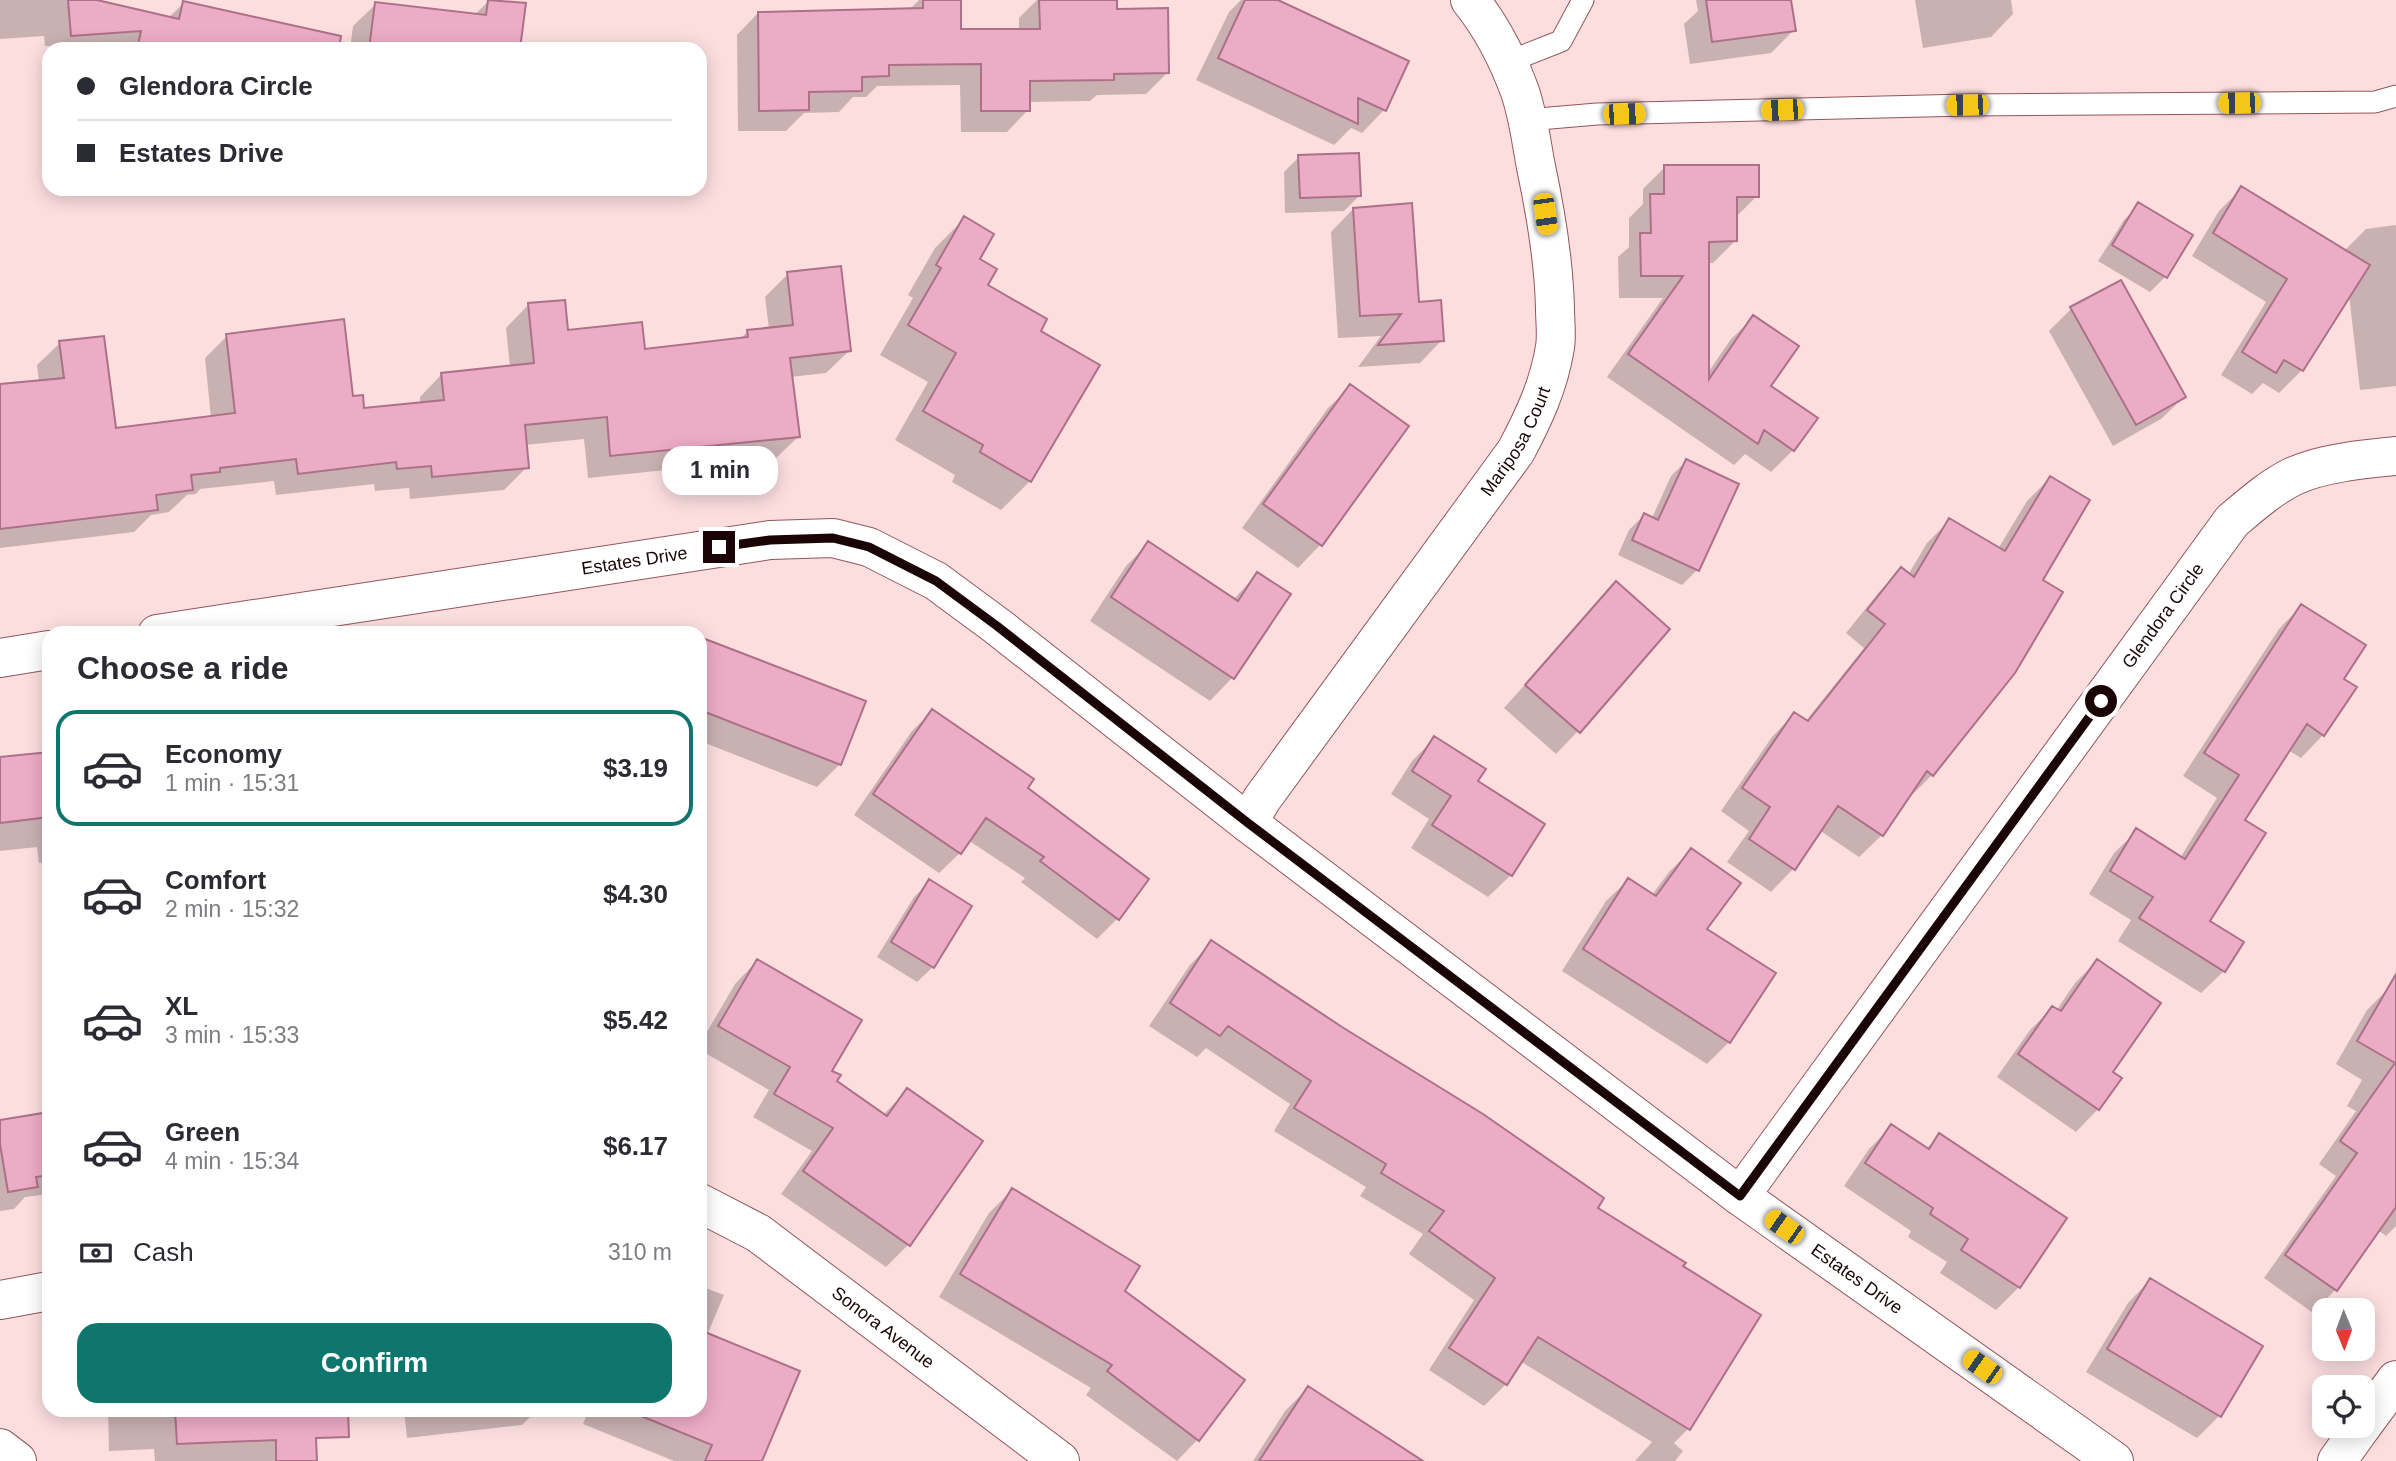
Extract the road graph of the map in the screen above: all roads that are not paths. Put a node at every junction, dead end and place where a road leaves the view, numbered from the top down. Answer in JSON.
{"nodes":[{"id":1,"x":1470,"y":0,"type":"edge"},
{"id":2,"x":1583,"y":0,"type":"edge"},
{"id":3,"x":1508,"y":62,"type":"junction"},
{"id":4,"x":2396,"y":96,"type":"edge"},
{"id":5,"x":1527,"y":120,"type":"junction"},
{"id":6,"x":2396,"y":456,"type":"edge"},
{"id":7,"x":209,"y":626,"type":"edge"},
{"id":8,"x":42,"y":651,"type":"edge"},
{"id":9,"x":0,"y":658,"type":"edge"},
{"id":10,"x":1248,"y":823,"type":"junction"},
{"id":11,"x":1740,"y":1196,"type":"junction"},
{"id":12,"x":707,"y":1207,"type":"edge"},
{"id":13,"x":42,"y":1292,"type":"edge"},
{"id":14,"x":0,"y":1300,"type":"edge"},
{"id":15,"x":2396,"y":1380,"type":"edge"},
{"id":16,"x":2375,"y":1408,"type":"edge"},
{"id":17,"x":2353,"y":1438,"type":"edge"},
{"id":18,"x":0,"y":1448,"type":"edge"},
{"id":19,"x":17,"y":1461,"type":"edge"},
{"id":20,"x":1060,"y":1461,"type":"edge"},
{"id":21,"x":2114,"y":1461,"type":"edge"},
{"id":22,"x":2337,"y":1461,"type":"edge"}],
"edges":[{"from":1,"to":3,"type":"street","name":"Mariposa Court"},
{"from":2,"to":3,"type":"lane"},
{"from":3,"to":5,"type":"street","name":"Mariposa Court"},
{"from":4,"to":5,"type":"lane"},
{"from":5,"to":10,"type":"street","name":"Mariposa Court"},
{"from":6,"to":11,"type":"street","name":"Glendora Circle"},
{"from":7,"to":10,"type":"street","name":"Estates Drive"},
{"from":8,"to":9,"type":"street"},
{"from":10,"to":11,"type":"street","name":"Estates Drive"},
{"from":11,"to":21,"type":"street","name":"Estates Drive"},
{"from":12,"to":20,"type":"street","name":"Sonora Avenue"},
{"from":13,"to":14,"type":"street"},
{"from":15,"to":16,"type":"street"},
{"from":17,"to":22,"type":"street"},
{"from":18,"to":19,"type":"street"}]}
